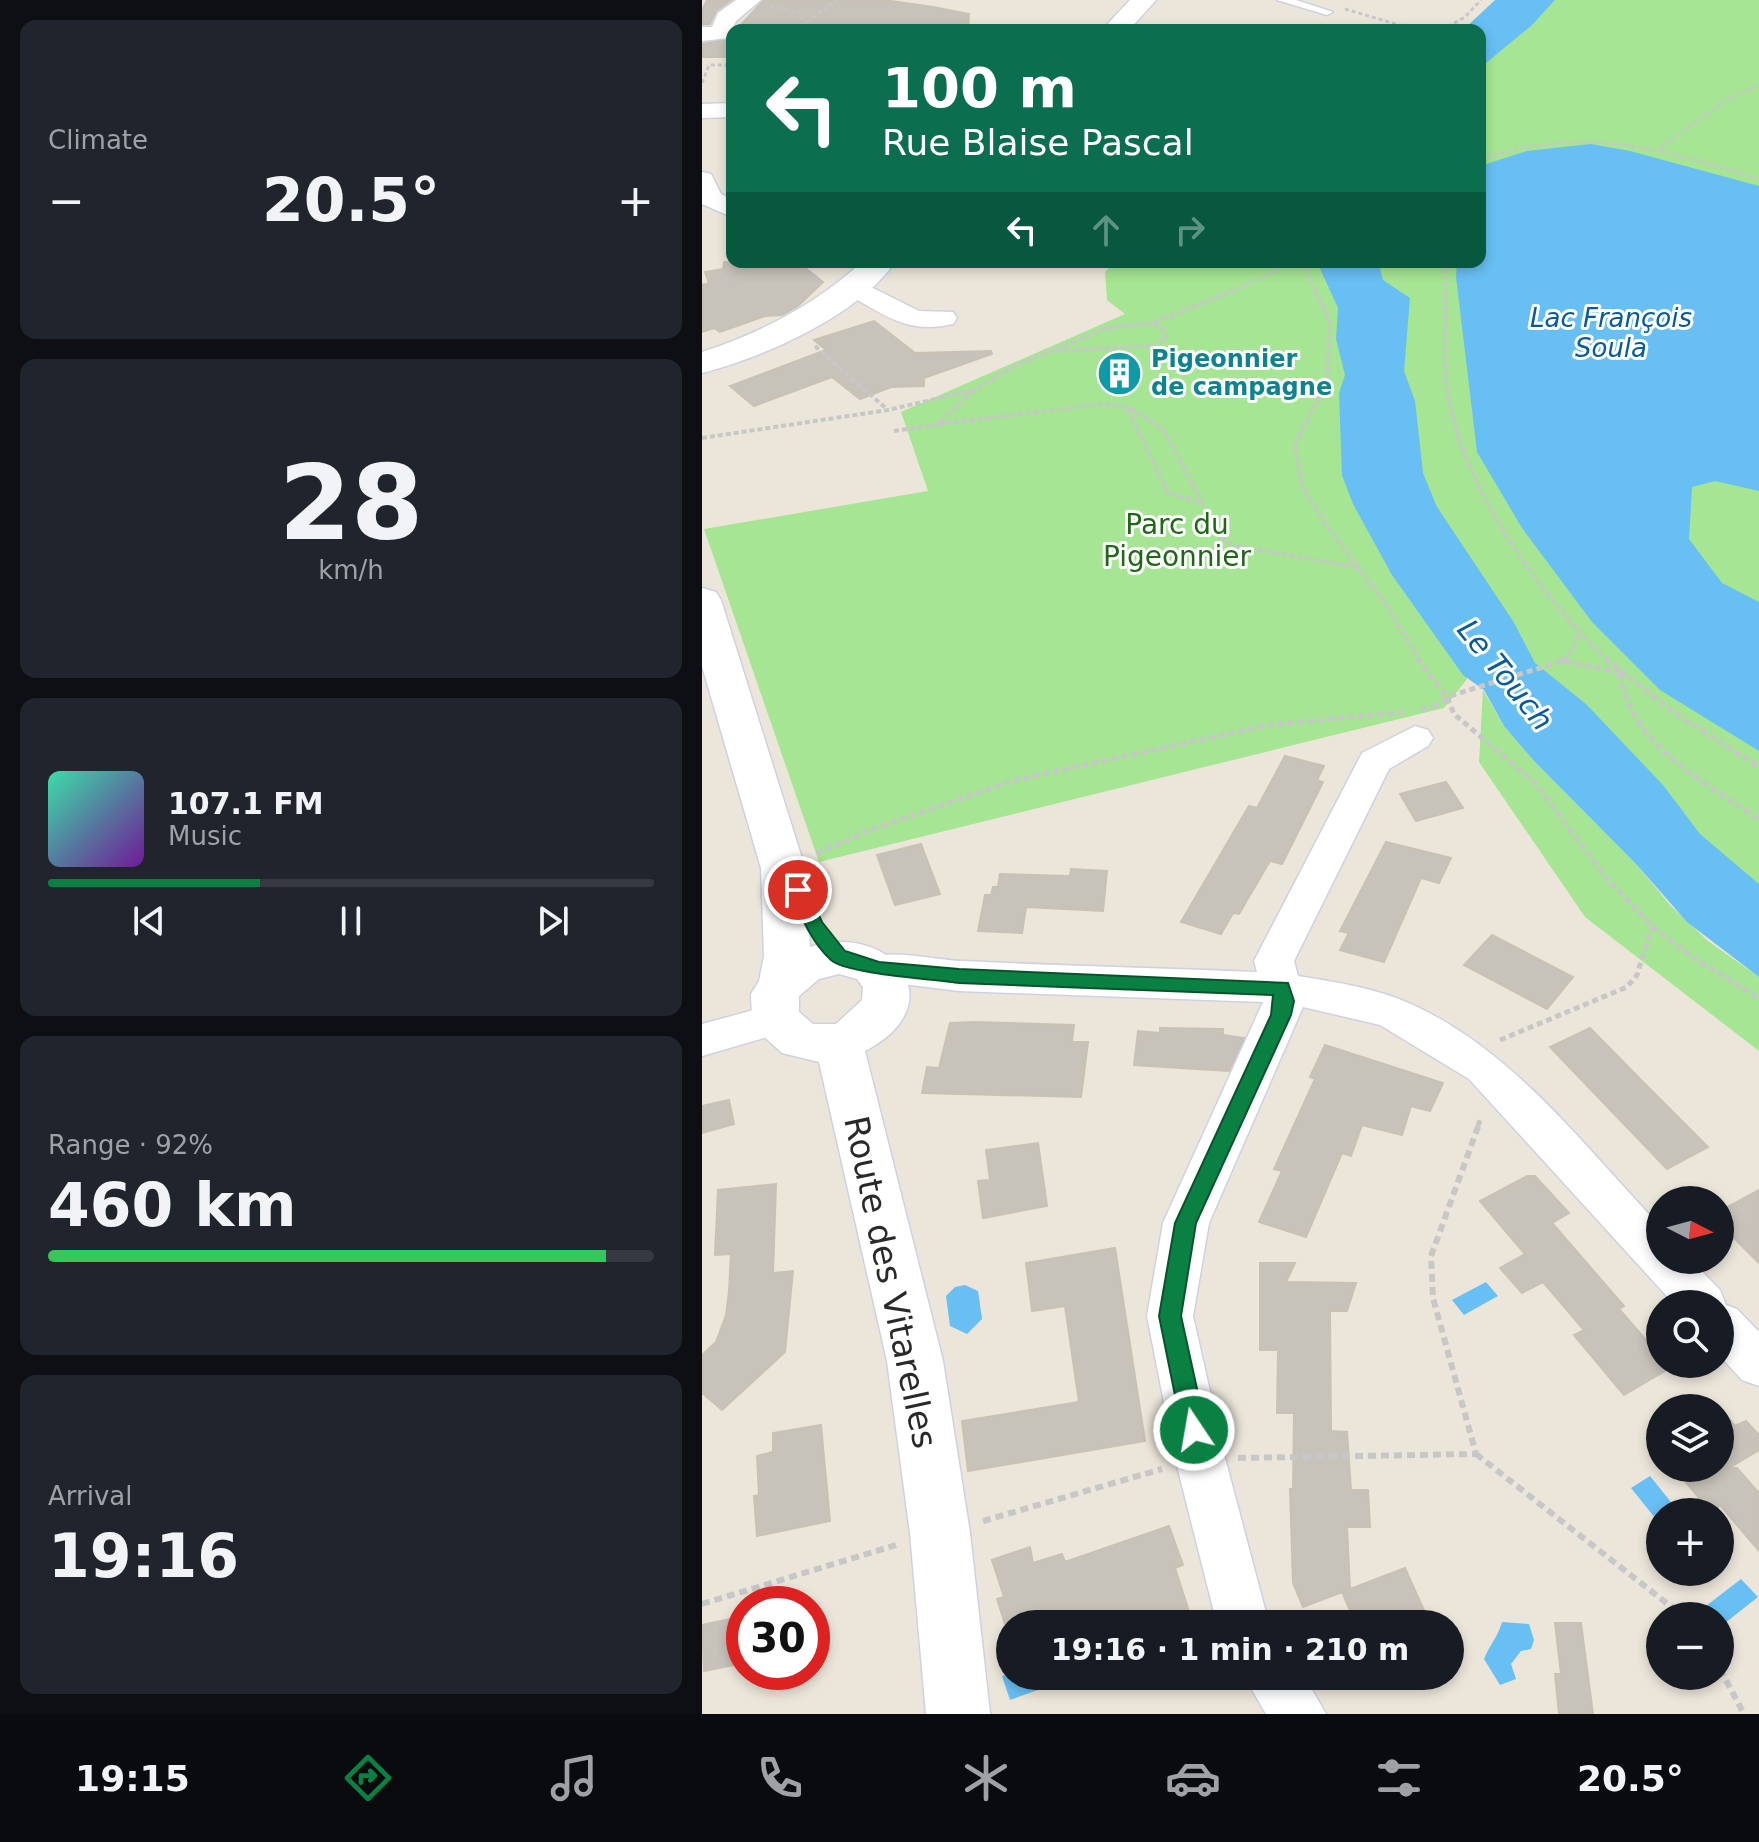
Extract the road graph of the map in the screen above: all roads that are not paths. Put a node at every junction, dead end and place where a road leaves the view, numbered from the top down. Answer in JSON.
{"nodes":[{"id":1,"x":1160,"y":0,"type":"edge"},
{"id":2,"x":1283,"y":0,"type":"edge"},
{"id":3,"x":748,"y":2,"type":"edge"},
{"id":4,"x":1332,"y":9,"type":"road end"},
{"id":5,"x":1131,"y":14,"type":"edge"},
{"id":6,"x":726,"y":18,"type":"junction"},
{"id":7,"x":702,"y":19,"type":"edge"},
{"id":8,"x":702,"y":34,"type":"edge"},
{"id":9,"x":702,"y":101,"type":"edge"},
{"id":10,"x":726,"y":101,"type":"edge"},
{"id":11,"x":726,"y":110,"type":"edge"},
{"id":12,"x":702,"y":111,"type":"edge"},
{"id":13,"x":702,"y":179,"type":"edge"},
{"id":14,"x":726,"y":206,"type":"edge"},
{"id":15,"x":874,"y":268,"type":"edge"},
{"id":16,"x":855,"y":287,"type":"junction"},
{"id":17,"x":943,"y":318,"type":"dead end"},
{"id":18,"x":702,"y":363,"type":"edge"},
{"id":19,"x":702,"y":600,"type":"edge"},
{"id":20,"x":1425,"y":723,"type":"road end"},
{"id":21,"x":783,"y":868,"type":"junction"},
{"id":22,"x":857,"y":963,"type":"junction"},
{"id":23,"x":959,"y":976,"type":"junction"},
{"id":24,"x":1281,"y":988,"type":"junction"},
{"id":25,"x":779,"y":1000,"type":"junction"},
{"id":26,"x":861,"y":1028,"type":"junction"},
{"id":27,"x":702,"y":1040,"type":"edge"},
{"id":28,"x":1646,"y":1243,"type":"edge"},
{"id":29,"x":1675,"y":1274,"type":"edge"},
{"id":30,"x":1690,"y":1290,"type":"edge"},
{"id":31,"x":1734,"y":1338,"type":"edge"},
{"id":32,"x":1759,"y":1365,"type":"edge"},
{"id":33,"x":1239,"y":1610,"type":"edge"},
{"id":34,"x":1281,"y":1690,"type":"edge"},
{"id":35,"x":958,"y":1714,"type":"edge"},
{"id":36,"x":1299,"y":1714,"type":"edge"}],
"edges":[{"from":1,"to":5,"type":"main road"},
{"from":2,"to":4,"type":"lane"},
{"from":3,"to":6,"type":"street"},
{"from":6,"to":7,"type":"street"},
{"from":6,"to":8,"type":"street"},
{"from":9,"to":10,"type":"street"},
{"from":11,"to":12,"type":"street"},
{"from":13,"to":14,"type":"street"},
{"from":15,"to":16,"type":"main road"},
{"from":16,"to":17,"type":"street"},
{"from":16,"to":18,"type":"main road"},
{"from":19,"to":21,"type":"main road"},
{"from":20,"to":24,"type":"street"},
{"from":21,"to":22,"type":"main road"},
{"from":21,"to":25,"type":"main road"},
{"from":22,"to":23,"type":"street"},
{"from":22,"to":25,"type":"main road"},
{"from":22,"to":26,"type":"main road"},
{"from":23,"to":24,"type":"street"},
{"from":23,"to":26,"type":"street"},
{"from":24,"to":28,"type":"street"},
{"from":24,"to":33,"type":"street"},
{"from":25,"to":26,"type":"main road"},
{"from":25,"to":27,"type":"street"},
{"from":26,"to":35,"type":"main road","name":"Route des Vitarelles"},
{"from":29,"to":30,"type":"street"},
{"from":31,"to":32,"type":"street"},
{"from":34,"to":36,"type":"street"}]}
